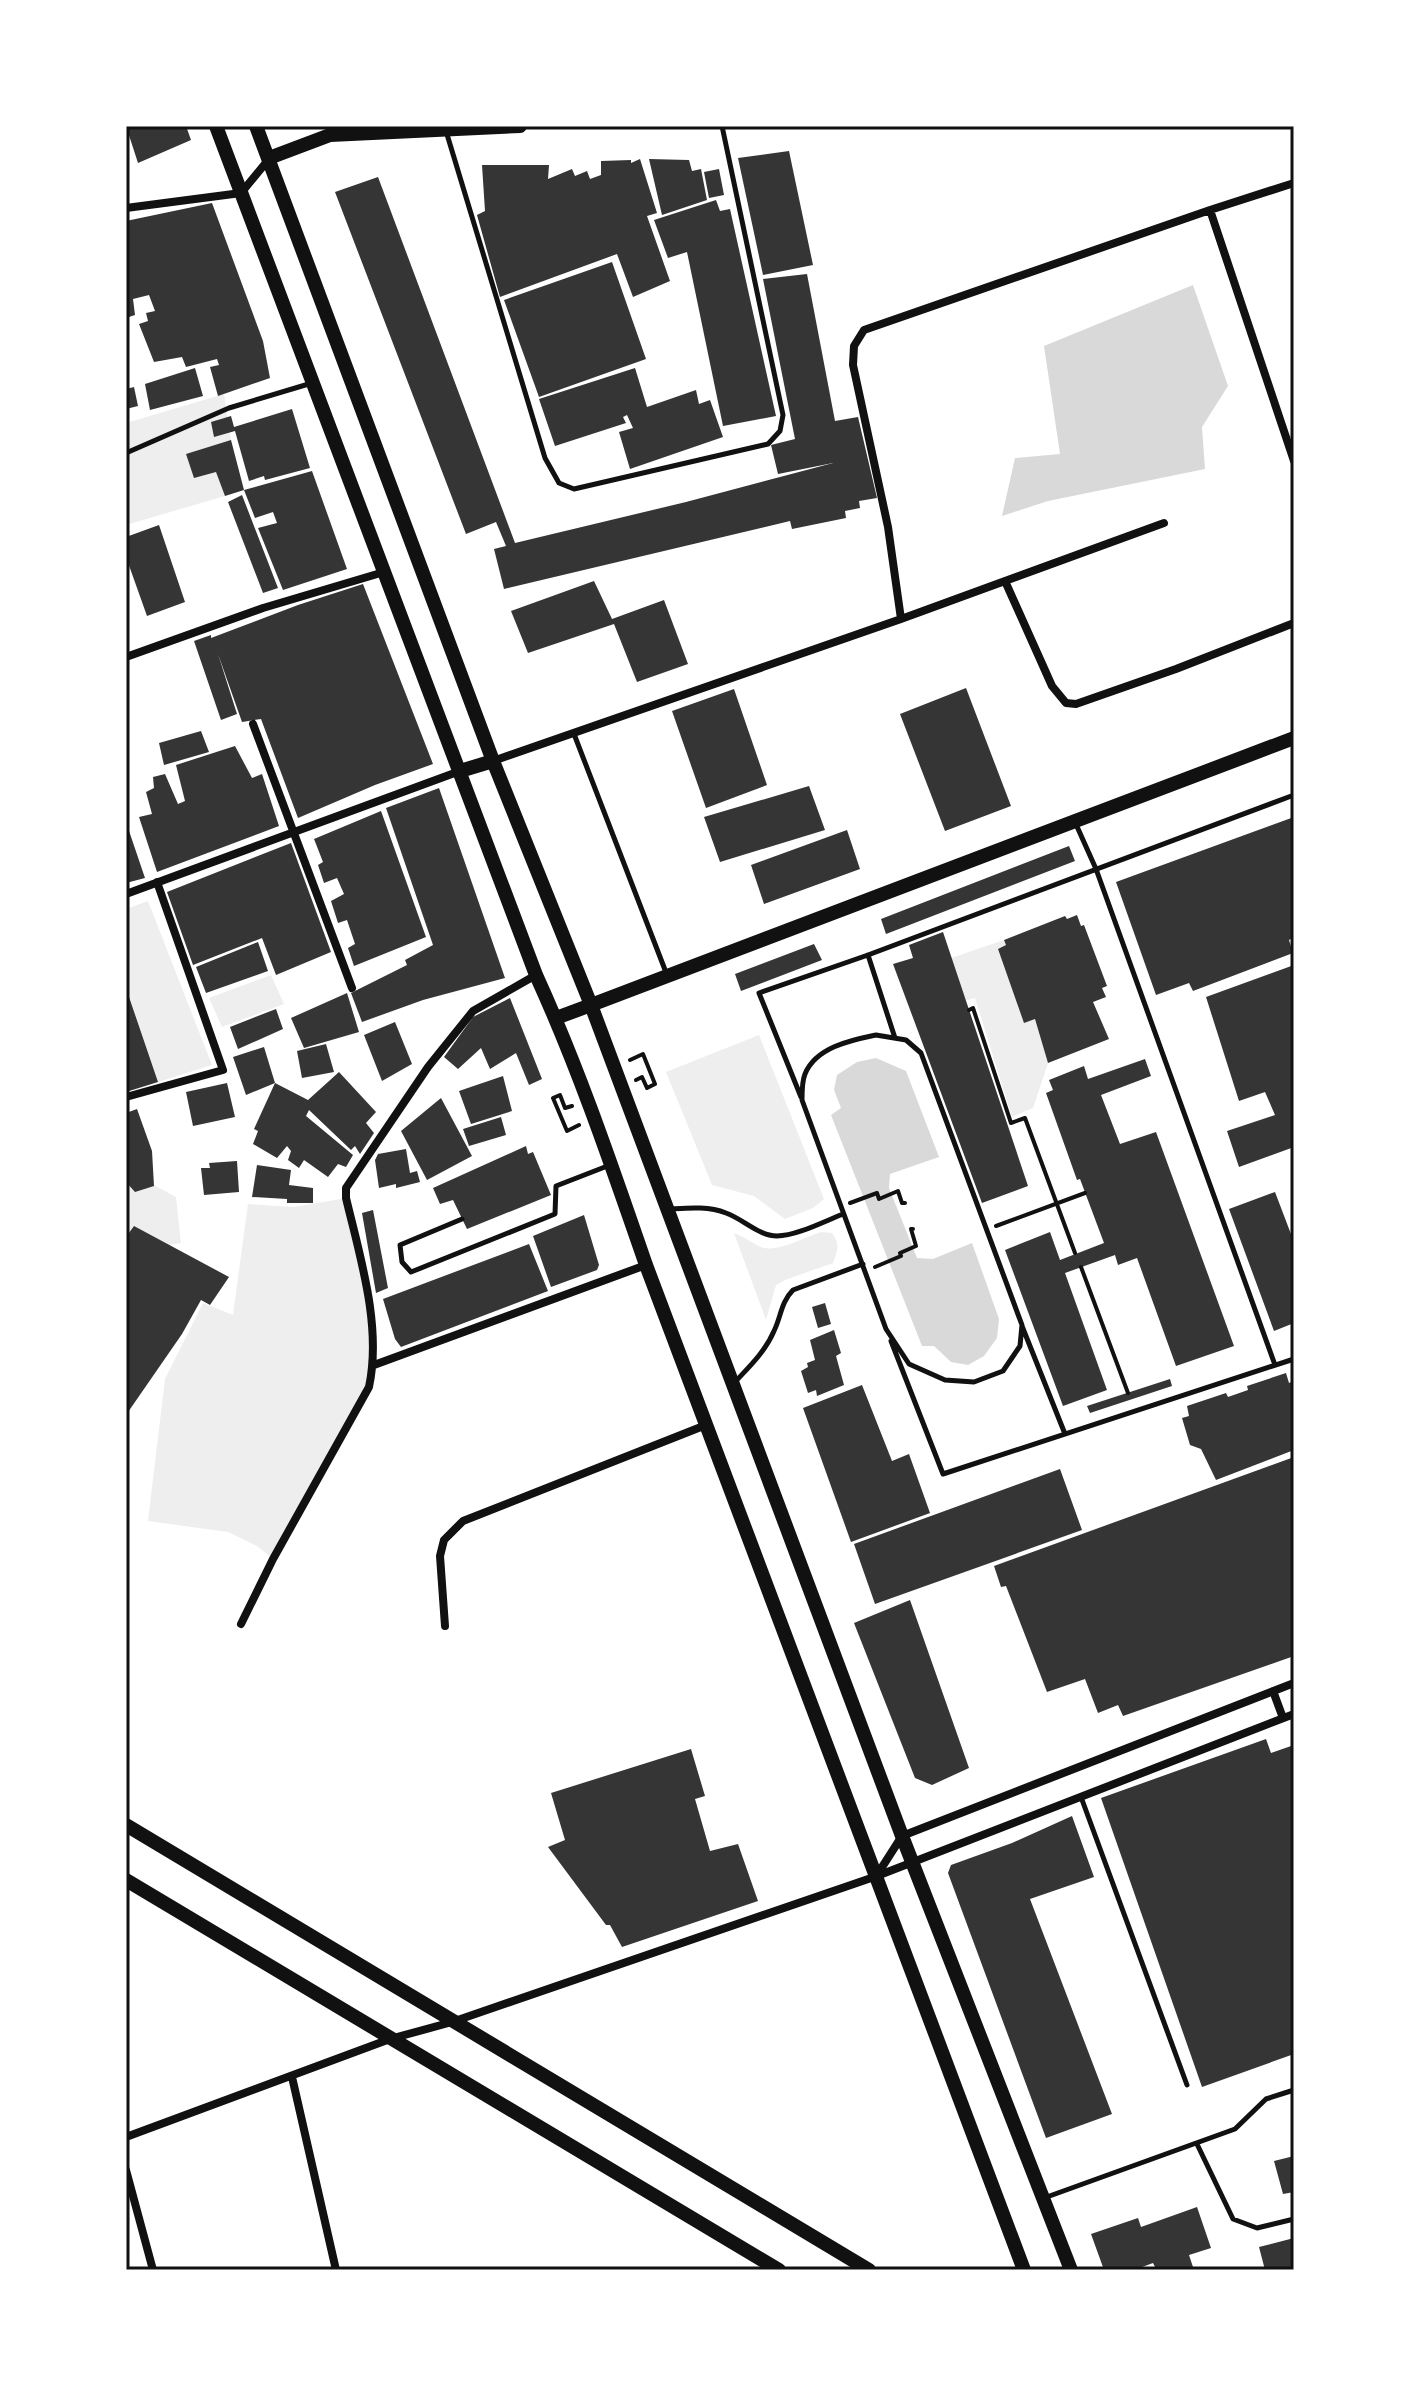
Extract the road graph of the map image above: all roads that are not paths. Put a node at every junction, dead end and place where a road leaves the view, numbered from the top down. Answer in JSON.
{"nodes":[{"id":1,"x":216,"y":126,"type":"edge"},
{"id":2,"x":256,"y":126,"type":"edge"},
{"id":3,"x":520,"y":126,"type":"edge"},
{"id":4,"x":722,"y":126,"type":"edge"},
{"id":5,"x":446,"y":128,"type":"edge"},
{"id":6,"x":269,"y":158,"type":"junction"},
{"id":7,"x":1294,"y":183,"type":"edge"},
{"id":8,"x":241,"y":193,"type":"junction"},
{"id":9,"x":126,"y":208,"type":"edge"},
{"id":10,"x":1210,"y":210,"type":"junction"},
{"id":11,"x":313,"y":382,"type":"junction"},
{"id":12,"x":126,"y":453,"type":"edge"},
{"id":13,"x":1294,"y":461,"type":"edge"},
{"id":14,"x":1164,"y":523,"type":"dead end"},
{"id":15,"x":384,"y":572,"type":"junction"},
{"id":16,"x":1005,"y":581,"type":"junction"},
{"id":17,"x":901,"y":619,"type":"junction"},
{"id":18,"x":1294,"y":623,"type":"edge"},
{"id":19,"x":126,"y":662,"type":"edge"},
{"id":20,"x":253,"y":724,"type":"dead end"},
{"id":21,"x":574,"y":734,"type":"junction"},
{"id":22,"x":1294,"y":738,"type":"edge"},
{"id":23,"x":493,"y":761,"type":"junction"},
{"id":24,"x":460,"y":771,"type":"junction"},
{"id":25,"x":1294,"y":795,"type":"edge"},
{"id":26,"x":1074,"y":820,"type":"junction"},
{"id":27,"x":295,"y":833,"type":"junction"},
{"id":28,"x":1096,"y":869,"type":"junction"},
{"id":29,"x":157,"y":882,"type":"junction"},
{"id":30,"x":126,"y":894,"type":"edge"},
{"id":31,"x":868,"y":955,"type":"junction"},
{"id":32,"x":536,"y":975,"type":"junction"},
{"id":33,"x":667,"y":976,"type":"junction"},
{"id":34,"x":352,"y":988,"type":"dead end"},
{"id":35,"x":591,"y":1005,"type":"junction"},
{"id":36,"x":556,"y":1018,"type":"junction"},
{"id":37,"x":895,"y":1038,"type":"junction"},
{"id":38,"x":126,"y":1097,"type":"edge"},
{"id":39,"x":802,"y":1100,"type":"junction"},
{"id":40,"x":611,"y":1165,"type":"junction"},
{"id":41,"x":556,"y":1186,"type":"junction"},
{"id":42,"x":548,"y":1187,"type":"dead end"},
{"id":43,"x":669,"y":1209,"type":"junction"},
{"id":44,"x":843,"y":1214,"type":"junction"},
{"id":45,"x":462,"y":1219,"type":"dead end"},
{"id":46,"x":863,"y":1264,"type":"junction"},
{"id":47,"x":646,"y":1265,"type":"junction"},
{"id":48,"x":1022,"y":1325,"type":"junction"},
{"id":49,"x":886,"y":1329,"type":"junction"},
{"id":50,"x":1294,"y":1359,"type":"edge"},
{"id":51,"x":374,"y":1365,"type":"junction"},
{"id":52,"x":1275,"y":1365,"type":"junction"},
{"id":53,"x":734,"y":1384,"type":"junction"},
{"id":54,"x":706,"y":1425,"type":"junction"},
{"id":55,"x":1065,"y":1434,"type":"junction"},
{"id":56,"x":241,"y":1624,"type":"dead end"},
{"id":57,"x":445,"y":1626,"type":"dead end"},
{"id":58,"x":1294,"y":1683,"type":"edge"},
{"id":59,"x":1273,"y":1691,"type":"junction"},
{"id":60,"x":1294,"y":1714,"type":"edge"},
{"id":61,"x":1283,"y":1718,"type":"junction"},
{"id":62,"x":1081,"y":1796,"type":"junction"},
{"id":63,"x":126,"y":1825,"type":"edge"},
{"id":64,"x":902,"y":1836,"type":"junction"},
{"id":65,"x":912,"y":1861,"type":"junction"},
{"id":66,"x":877,"y":1876,"type":"junction"},
{"id":67,"x":126,"y":1880,"type":"edge"},
{"id":68,"x":452,"y":2022,"type":"junction"},
{"id":69,"x":390,"y":2039,"type":"junction"},
{"id":70,"x":292,"y":2077,"type":"junction"},
{"id":71,"x":1187,"y":2085,"type":"dead end"},
{"id":72,"x":1294,"y":2090,"type":"edge"},
{"id":73,"x":126,"y":2137,"type":"edge"},
{"id":74,"x":1197,"y":2144,"type":"junction"},
{"id":75,"x":126,"y":2170,"type":"edge"},
{"id":76,"x":1043,"y":2198,"type":"junction"},
{"id":77,"x":1294,"y":2219,"type":"edge"},
{"id":78,"x":153,"y":2270,"type":"edge"},
{"id":79,"x":336,"y":2270,"type":"edge"},
{"id":80,"x":779,"y":2270,"type":"edge"},
{"id":81,"x":869,"y":2270,"type":"edge"},
{"id":82,"x":1024,"y":2270,"type":"edge"},
{"id":83,"x":1071,"y":2270,"type":"edge"}],
"edges":[{"from":1,"to":8,"type":"main road"},
{"from":2,"to":6,"type":"main road"},
{"from":3,"to":5,"type":"main road"},
{"from":4,"to":5,"type":"lane"},
{"from":5,"to":6,"type":"main road"},
{"from":6,"to":8,"type":"street"},
{"from":6,"to":23,"type":"main road"},
{"from":7,"to":10,"type":"street"},
{"from":8,"to":9,"type":"street"},
{"from":8,"to":11,"type":"main road"},
{"from":10,"to":13,"type":"street"},
{"from":10,"to":17,"type":"street"},
{"from":11,"to":12,"type":"lane"},
{"from":11,"to":15,"type":"main road"},
{"from":14,"to":16,"type":"street"},
{"from":15,"to":19,"type":"street"},
{"from":15,"to":24,"type":"main road"},
{"from":16,"to":17,"type":"street"},
{"from":16,"to":18,"type":"street"},
{"from":17,"to":21,"type":"street"},
{"from":20,"to":27,"type":"street"},
{"from":21,"to":23,"type":"street"},
{"from":21,"to":33,"type":"lane"},
{"from":22,"to":26,"type":"main road"},
{"from":23,"to":24,"type":"main road"},
{"from":23,"to":35,"type":"main road"},
{"from":24,"to":27,"type":"street"},
{"from":24,"to":32,"type":"main road"},
{"from":25,"to":28,"type":"lane"},
{"from":26,"to":28,"type":"lane"},
{"from":26,"to":33,"type":"main road"},
{"from":27,"to":29,"type":"street"},
{"from":27,"to":34,"type":"street"},
{"from":28,"to":31,"type":"lane"},
{"from":28,"to":52,"type":"lane"},
{"from":29,"to":30,"type":"street"},
{"from":29,"to":38,"type":"street"},
{"from":31,"to":37,"type":"lane"},
{"from":31,"to":39,"type":"lane"},
{"from":32,"to":36,"type":"main road"},
{"from":32,"to":51,"type":"street"},
{"from":33,"to":35,"type":"main road"},
{"from":35,"to":36,"type":"main road"},
{"from":35,"to":43,"type":"main road"},
{"from":36,"to":40,"type":"main road"},
{"from":37,"to":39,"type":"lane"},
{"from":37,"to":48,"type":"lane"},
{"from":39,"to":44,"type":"lane"},
{"from":40,"to":41,"type":"lane"},
{"from":40,"to":47,"type":"main road"},
{"from":41,"to":42,"type":"lane"},
{"from":41,"to":45,"type":"lane"},
{"from":43,"to":44,"type":"lane"},
{"from":43,"to":53,"type":"main road"},
{"from":44,"to":46,"type":"lane"},
{"from":46,"to":49,"type":"lane"},
{"from":46,"to":53,"type":"lane"},
{"from":47,"to":51,"type":"street"},
{"from":47,"to":54,"type":"main road"},
{"from":48,"to":49,"type":"lane"},
{"from":48,"to":55,"type":"lane"},
{"from":49,"to":55,"type":"lane"},
{"from":50,"to":52,"type":"lane"},
{"from":51,"to":56,"type":"street"},
{"from":52,"to":55,"type":"lane"},
{"from":53,"to":64,"type":"main road"},
{"from":54,"to":57,"type":"street"},
{"from":54,"to":66,"type":"main road"},
{"from":58,"to":59,"type":"street"},
{"from":59,"to":61,"type":"street"},
{"from":59,"to":64,"type":"street"},
{"from":60,"to":61,"type":"street"},
{"from":61,"to":62,"type":"street"},
{"from":62,"to":65,"type":"street"},
{"from":62,"to":71,"type":"lane"},
{"from":63,"to":68,"type":"main road"},
{"from":64,"to":65,"type":"main road"},
{"from":64,"to":66,"type":"street"},
{"from":65,"to":66,"type":"street"},
{"from":65,"to":76,"type":"main road"},
{"from":66,"to":68,"type":"street"},
{"from":66,"to":82,"type":"main road"},
{"from":67,"to":69,"type":"main road"},
{"from":68,"to":69,"type":"street"},
{"from":68,"to":81,"type":"main road"},
{"from":69,"to":70,"type":"street"},
{"from":69,"to":80,"type":"main road"},
{"from":70,"to":73,"type":"street"},
{"from":70,"to":79,"type":"street"},
{"from":72,"to":74,"type":"lane"},
{"from":74,"to":76,"type":"lane"},
{"from":74,"to":77,"type":"lane"},
{"from":75,"to":78,"type":"street"},
{"from":76,"to":83,"type":"main road"}]}
